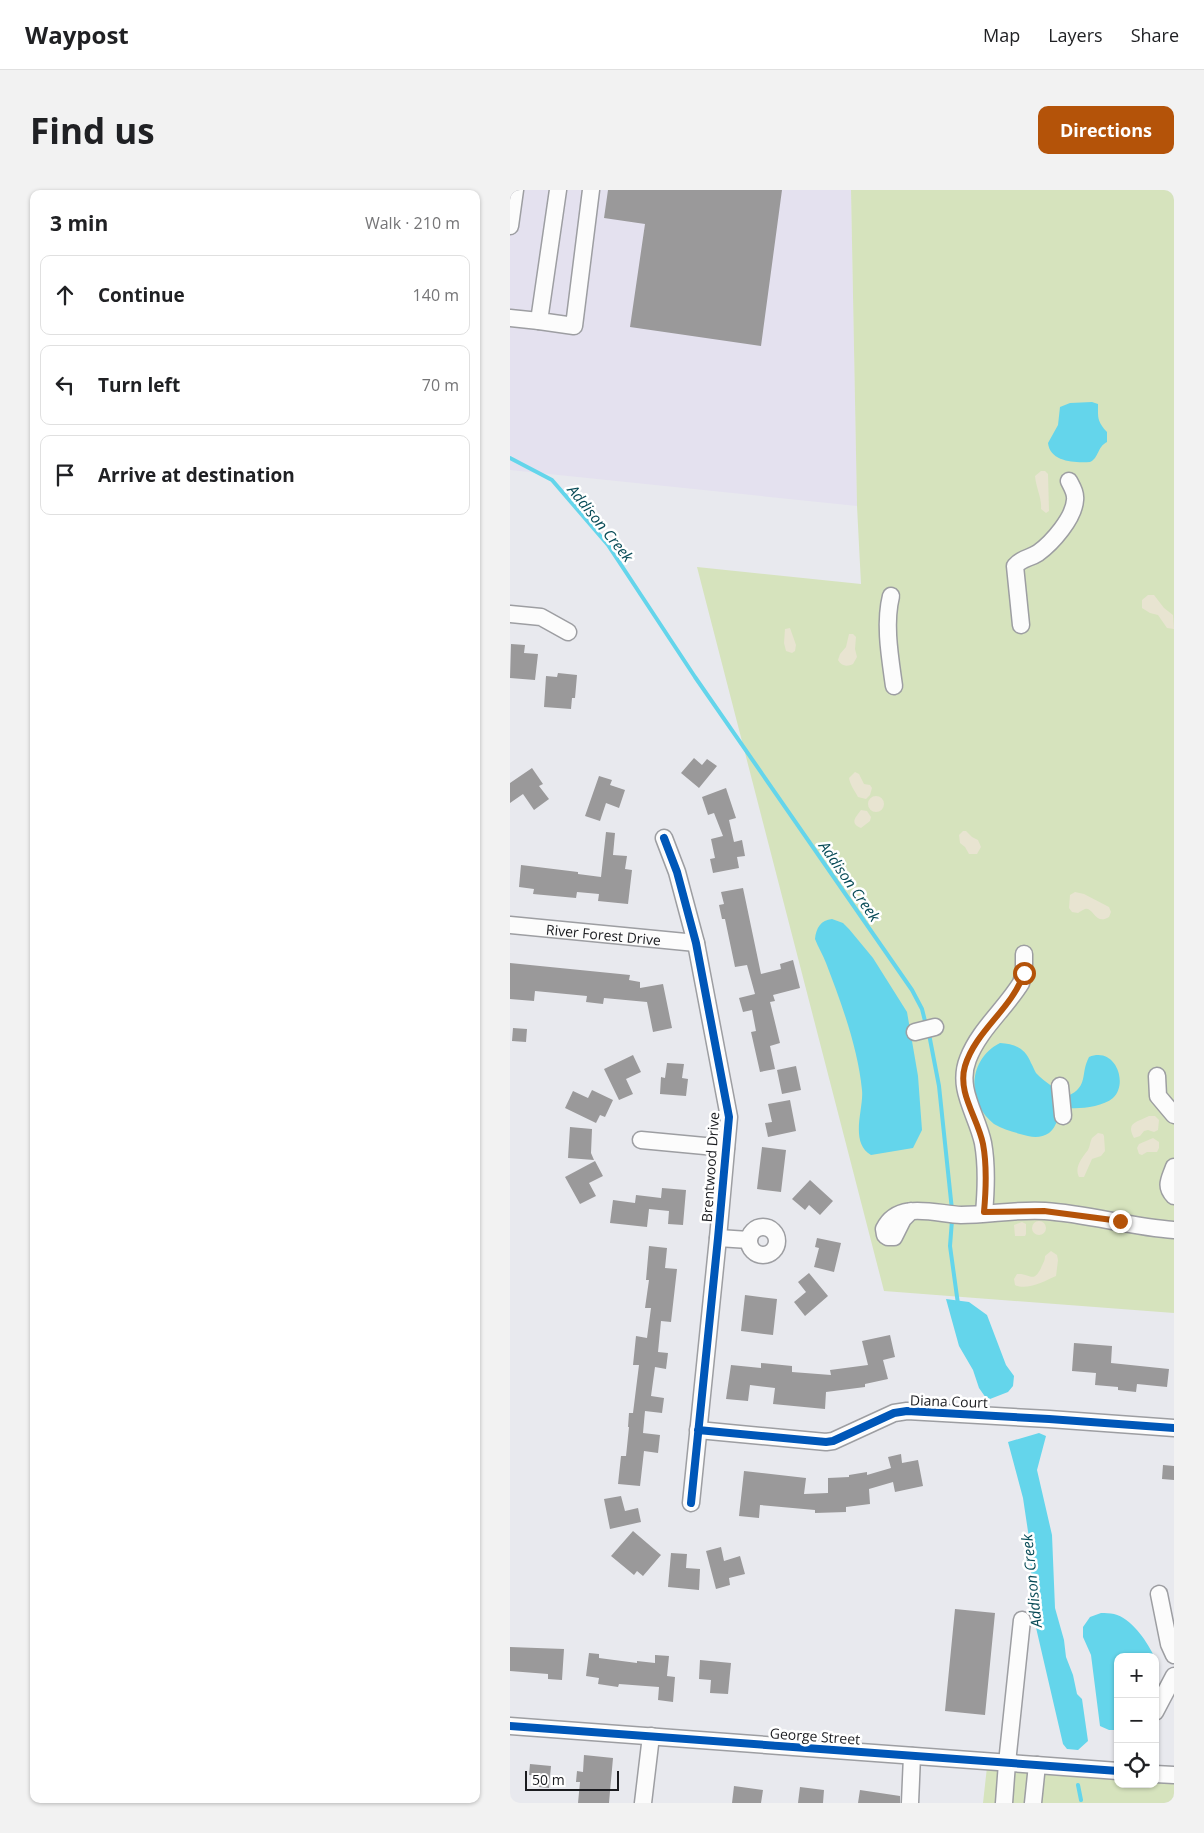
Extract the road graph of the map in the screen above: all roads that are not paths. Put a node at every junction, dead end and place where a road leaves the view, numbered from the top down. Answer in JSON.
{"nodes":[{"id":1,"x":515,"y":190,"type":"edge"},
{"id":2,"x":558,"y":190,"type":"edge"},
{"id":3,"x":592,"y":190,"type":"edge"},
{"id":4,"x":510,"y":226,"type":"edge"},
{"id":5,"x":510,"y":318,"type":"edge"},
{"id":6,"x":540,"y":321,"type":"junction"},
{"id":7,"x":1069,"y":481,"type":"dead end"},
{"id":8,"x":891,"y":596,"type":"dead end"},
{"id":9,"x":510,"y":614,"type":"edge"},
{"id":10,"x":1021,"y":625,"type":"dead end"},
{"id":11,"x":568,"y":632,"type":"dead end"},
{"id":12,"x":894,"y":686,"type":"dead end"},
{"id":13,"x":664,"y":838,"type":"dead end"},
{"id":14,"x":510,"y":926,"type":"edge"},
{"id":15,"x":696,"y":943,"type":"junction"},
{"id":16,"x":1024,"y":954,"type":"dead end"},
{"id":17,"x":1157,"y":1076,"type":"dead end"},
{"id":18,"x":1060,"y":1086,"type":"dead end"},
{"id":19,"x":1174,"y":1115,"type":"edge"},
{"id":20,"x":1063,"y":1116,"type":"dead end"},
{"id":21,"x":641,"y":1140,"type":"dead end"},
{"id":22,"x":726,"y":1148,"type":"junction"},
{"id":23,"x":1174,"y":1167,"type":"edge"},
{"id":24,"x":1174,"y":1196,"type":"edge"},
{"id":25,"x":911,"y":1211,"type":"dead end"},
{"id":26,"x":984,"y":1212,"type":"junction"},
{"id":27,"x":1174,"y":1230,"type":"edge"},
{"id":28,"x":718,"y":1238,"type":"junction"},
{"id":29,"x":749,"y":1240,"type":"dead end"},
{"id":30,"x":1174,"y":1428,"type":"edge"},
{"id":31,"x":698,"y":1430,"type":"junction"},
{"id":32,"x":691,"y":1502,"type":"dead end"},
{"id":33,"x":1159,"y":1594,"type":"dead end"},
{"id":34,"x":1022,"y":1620,"type":"dead end"},
{"id":35,"x":1174,"y":1655,"type":"edge"},
{"id":36,"x":1174,"y":1676,"type":"edge"},
{"id":37,"x":1159,"y":1704,"type":"edge"},
{"id":38,"x":510,"y":1726,"type":"edge"},
{"id":39,"x":650,"y":1736,"type":"junction"},
{"id":40,"x":912,"y":1756,"type":"junction"},
{"id":41,"x":1007,"y":1763,"type":"junction"},
{"id":42,"x":1037,"y":1765,"type":"junction"},
{"id":43,"x":1114,"y":1771,"type":"edge"},
{"id":44,"x":1159,"y":1774,"type":"edge"},
{"id":45,"x":1174,"y":1775,"type":"edge"},
{"id":46,"x":643,"y":1803,"type":"edge"},
{"id":47,"x":910,"y":1803,"type":"edge"},
{"id":48,"x":1004,"y":1803,"type":"edge"},
{"id":49,"x":1033,"y":1803,"type":"edge"}],
"edges":[{"from":1,"to":4,"type":"street"},
{"from":2,"to":6,"type":"street"},
{"from":3,"to":6,"type":"street"},
{"from":5,"to":6,"type":"street"},
{"from":7,"to":10,"type":"street"},
{"from":8,"to":12,"type":"street"},
{"from":9,"to":11,"type":"street"},
{"from":13,"to":15,"type":"street","name":"Brentwood Drive"},
{"from":14,"to":15,"type":"street","name":"River Forest Drive"},
{"from":15,"to":22,"type":"street","name":"Brentwood Drive"},
{"from":16,"to":26,"type":"street"},
{"from":17,"to":19,"type":"street"},
{"from":18,"to":20,"type":"street"},
{"from":21,"to":22,"type":"street","name":"Brentwood Drive"},
{"from":22,"to":28,"type":"street","name":"Brentwood Drive"},
{"from":23,"to":24,"type":"street"},
{"from":25,"to":26,"type":"street"},
{"from":26,"to":27,"type":"street"},
{"from":28,"to":29,"type":"street","name":"Brentwood Drive"},
{"from":28,"to":31,"type":"street","name":"Brentwood Drive"},
{"from":30,"to":31,"type":"street","name":"Diana Court"},
{"from":31,"to":32,"type":"street","name":"Brentwood Drive"},
{"from":33,"to":35,"type":"street"},
{"from":34,"to":41,"type":"street"},
{"from":36,"to":37,"type":"street"},
{"from":38,"to":39,"type":"street","name":"George Street"},
{"from":39,"to":40,"type":"street","name":"George Street"},
{"from":39,"to":46,"type":"street"},
{"from":40,"to":41,"type":"street","name":"George Street"},
{"from":40,"to":47,"type":"street"},
{"from":41,"to":42,"type":"street","name":"George Street"},
{"from":41,"to":48,"type":"street"},
{"from":42,"to":43,"type":"street","name":"George Street"},
{"from":42,"to":49,"type":"street"},
{"from":44,"to":45,"type":"street"}]}
